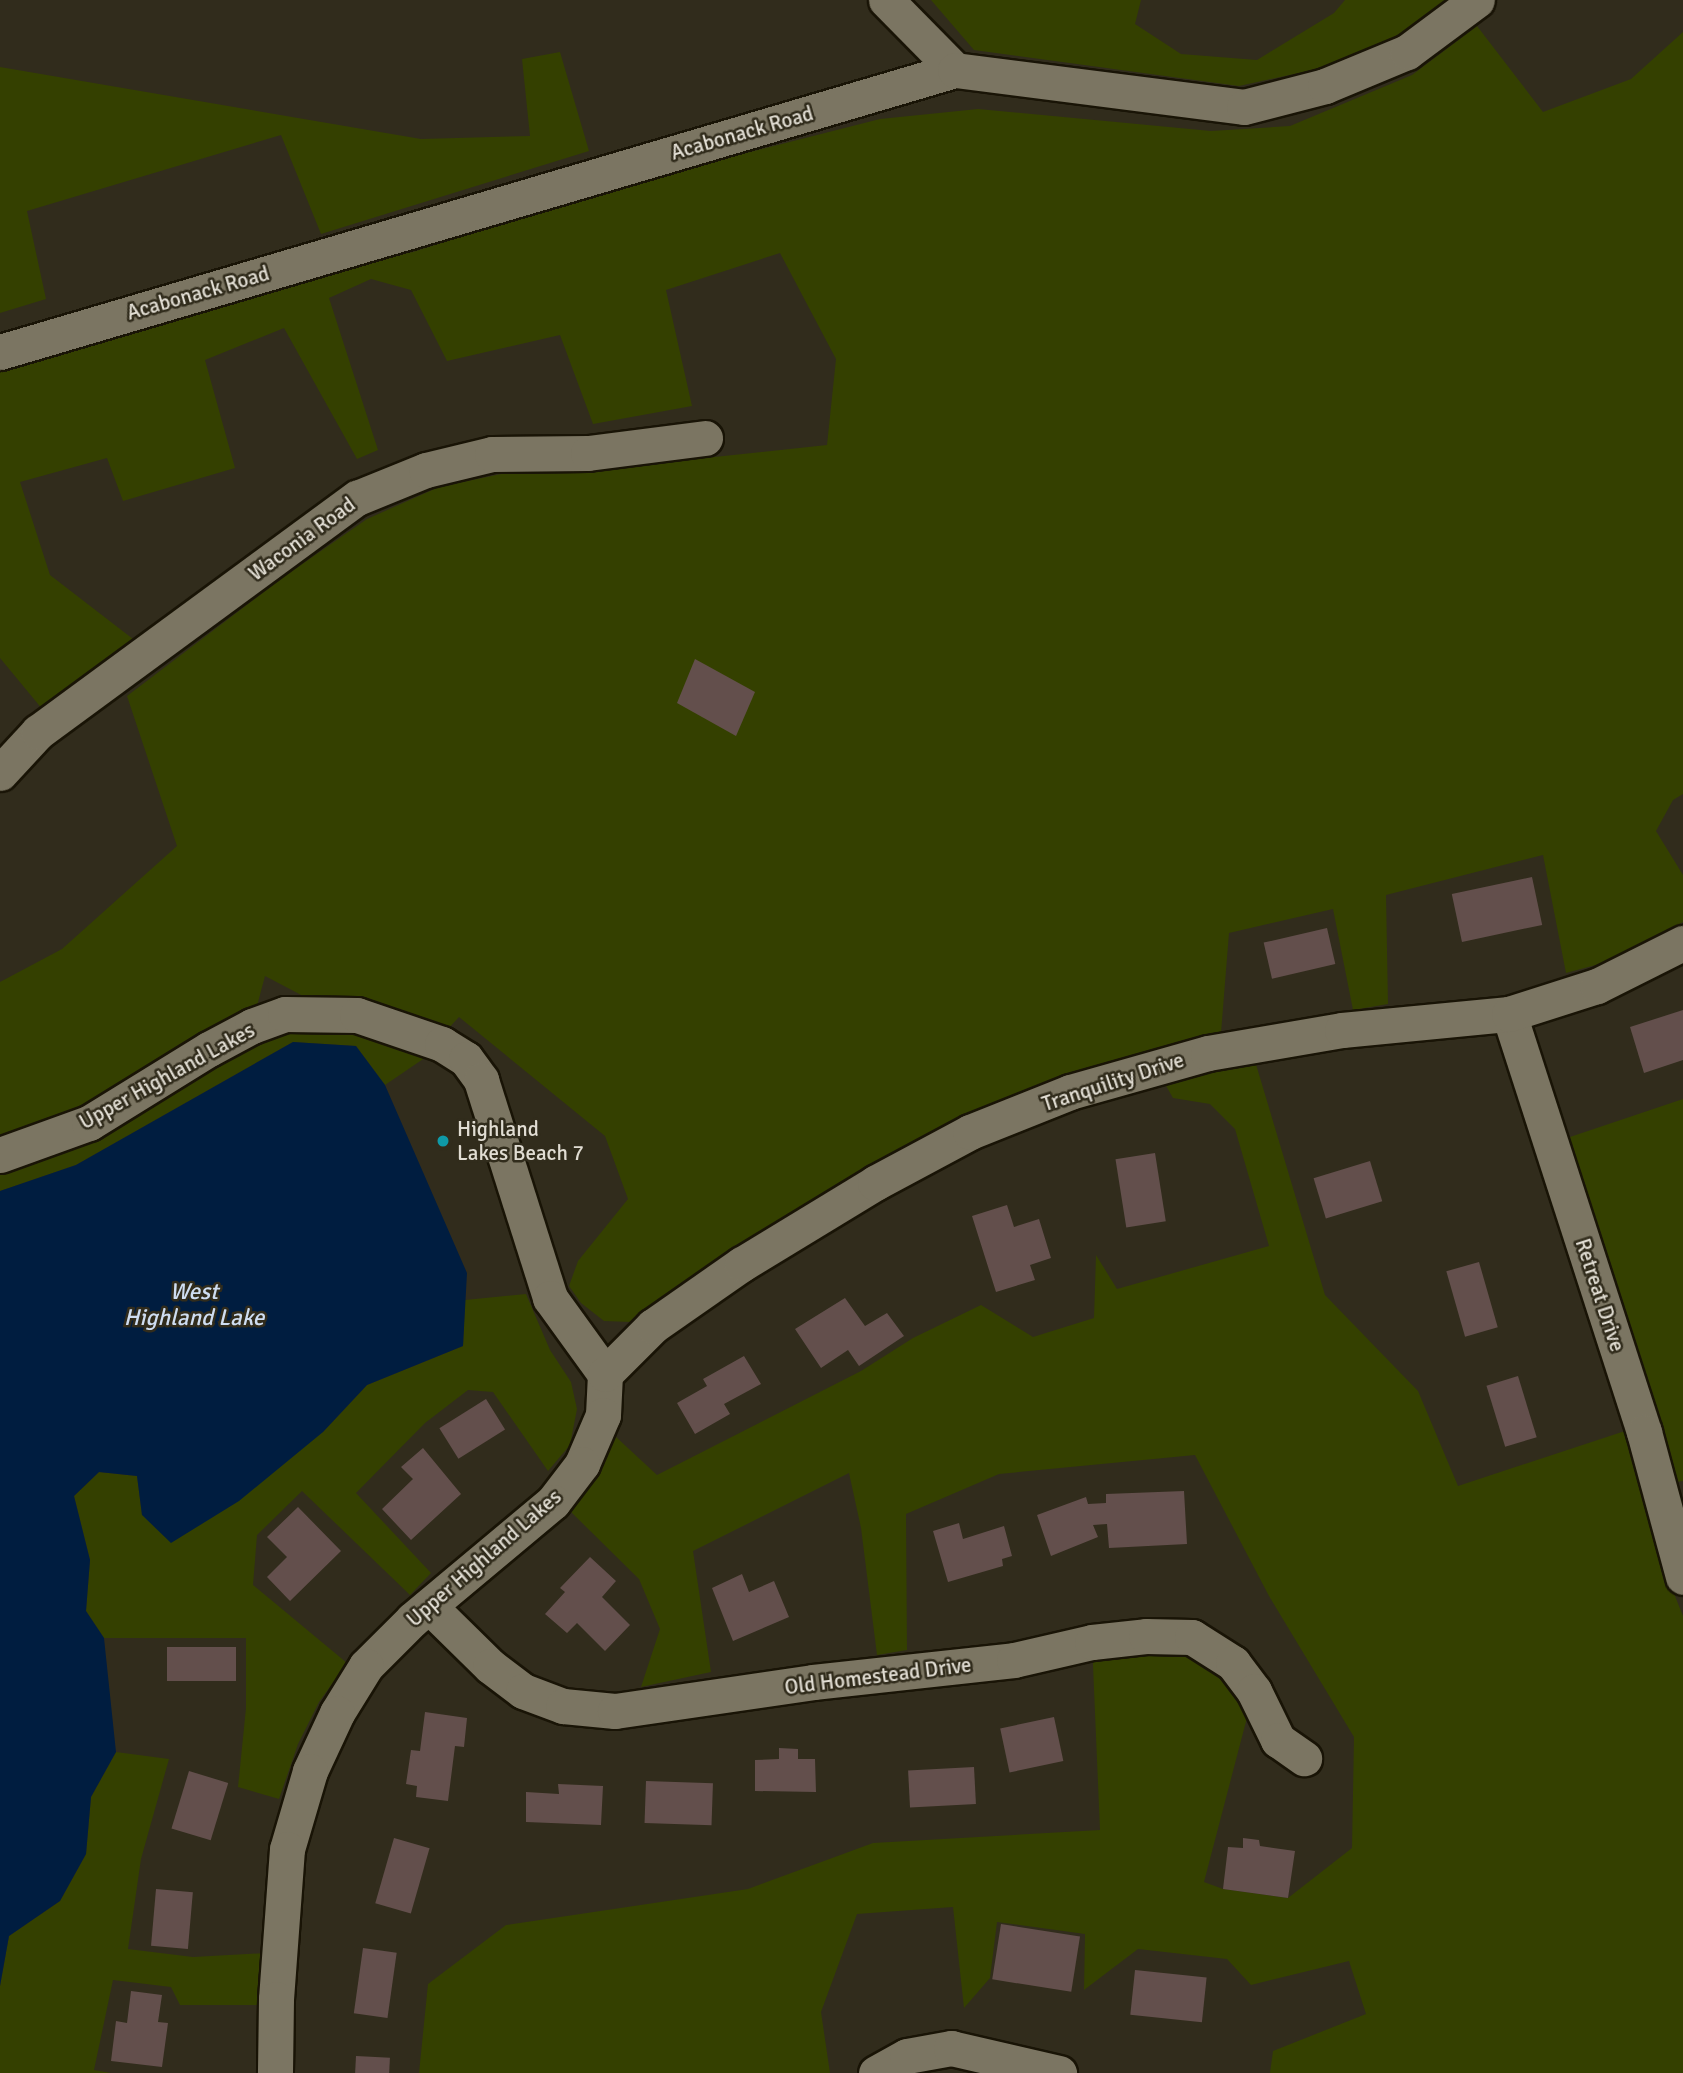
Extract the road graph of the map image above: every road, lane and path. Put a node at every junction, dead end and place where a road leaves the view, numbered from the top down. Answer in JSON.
{"nodes":[{"id":1,"x":886,"y":0,"type":"edge"},
{"id":2,"x":1477,"y":0,"type":"edge"},
{"id":3,"x":955,"y":70,"type":"junction"},
{"id":4,"x":0,"y":352,"type":"edge"},
{"id":5,"x":705,"y":438,"type":"dead end"},
{"id":6,"x":0,"y":772,"type":"edge"},
{"id":7,"x":1683,"y":943,"type":"edge"},
{"id":8,"x":1508,"y":1014,"type":"junction"},
{"id":9,"x":0,"y":1155,"type":"edge"},
{"id":10,"x":605,"y":1374,"type":"junction"},
{"id":11,"x":1683,"y":1577,"type":"edge"},
{"id":12,"x":429,"y":1606,"type":"junction"},
{"id":13,"x":1304,"y":1758,"type":"dead end"},
{"id":14,"x":275,"y":2073,"type":"edge"},
{"id":15,"x":876,"y":2073,"type":"edge"},
{"id":16,"x":1059,"y":2073,"type":"edge"}],
"edges":[{"from":1,"to":3,"type":"street"},
{"from":2,"to":3,"type":"street","name":"Acabonack Road"},
{"from":3,"to":4,"type":"street","name":"Acabonack Road"},
{"from":5,"to":6,"type":"street","name":"Waconia Road"},
{"from":7,"to":8,"type":"street","name":"Tranquility Drive"},
{"from":8,"to":10,"type":"street","name":"Tranquility Drive"},
{"from":8,"to":11,"type":"street","name":"Retreat Drive"},
{"from":9,"to":10,"type":"street","name":"Upper Highland Lakes"},
{"from":10,"to":12,"type":"street","name":"Upper Highland Lakes"},
{"from":12,"to":13,"type":"street","name":"Old Homestead Drive"},
{"from":12,"to":14,"type":"street","name":"Upper Highland Lakes"},
{"from":15,"to":16,"type":"street"}]}
